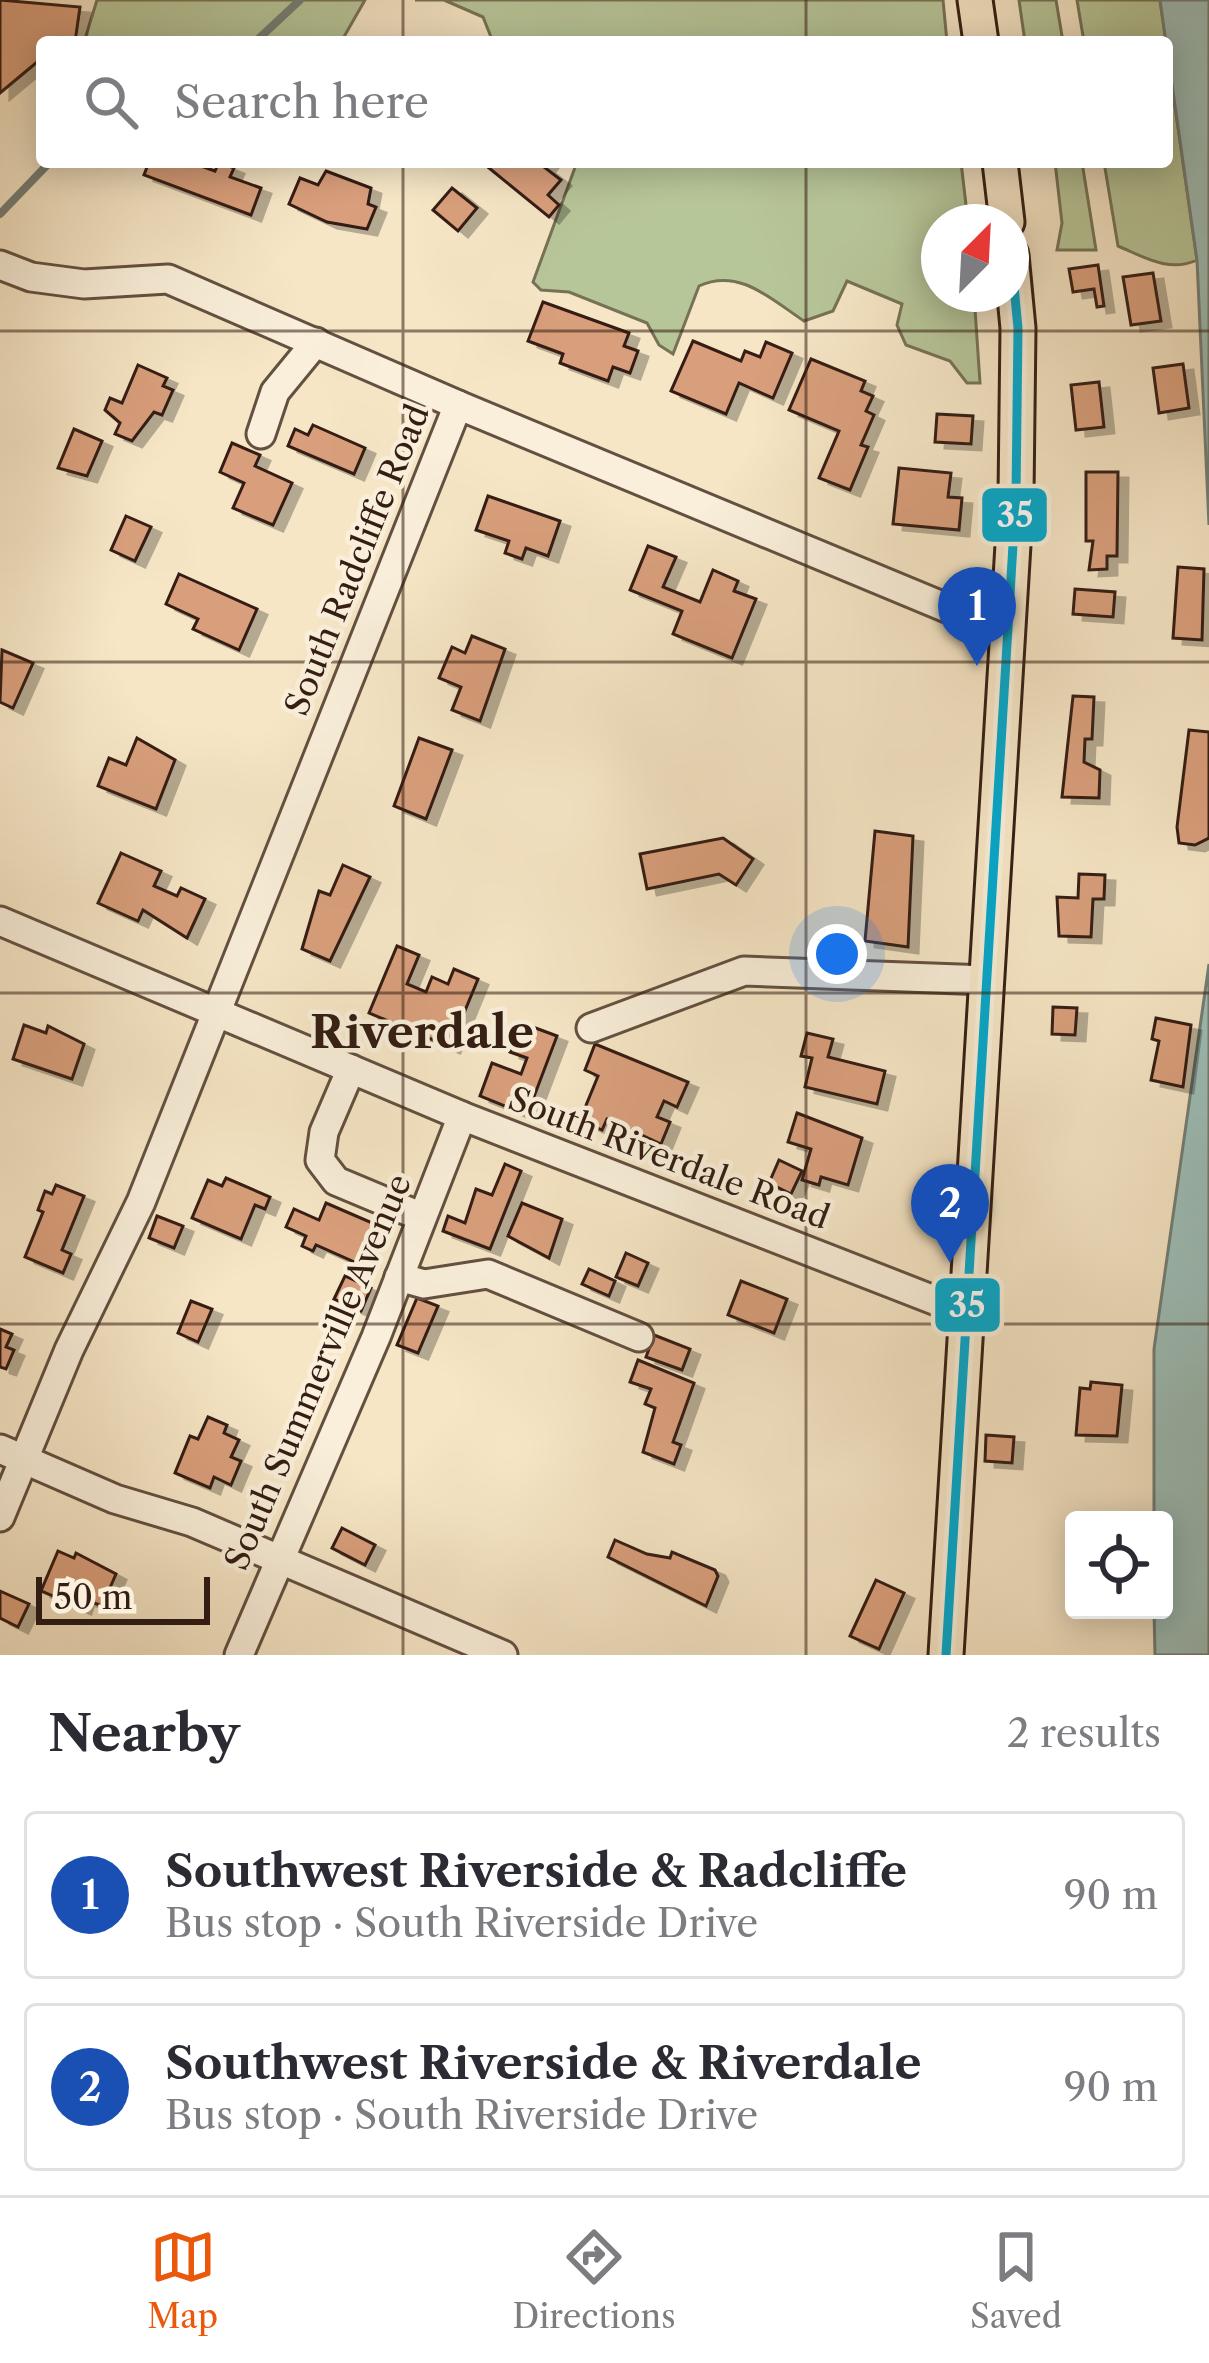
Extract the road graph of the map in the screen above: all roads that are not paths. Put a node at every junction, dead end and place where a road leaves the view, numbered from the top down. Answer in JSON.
{"nodes":[{"id":1,"x":975,"y":0,"type":"edge"},
{"id":2,"x":980,"y":36,"type":"edge"},
{"id":3,"x":1001,"y":169,"type":"edge"},
{"id":4,"x":1005,"y":204,"type":"edge"},
{"id":5,"x":0,"y":265,"type":"edge"},
{"id":6,"x":1014,"y":312,"type":"edge"},
{"id":7,"x":316,"y":342,"type":"junction"},
{"id":8,"x":458,"y":405,"type":"junction"},
{"id":9,"x":261,"y":434,"type":"dead end"},
{"id":10,"x":1006,"y":634,"type":"junction"},
{"id":11,"x":0,"y":921,"type":"edge"},
{"id":12,"x":987,"y":980,"type":"junction"},
{"id":13,"x":215,"y":1011,"type":"junction"},
{"id":14,"x":591,"y":1028,"type":"dead end"},
{"id":15,"x":351,"y":1069,"type":"junction"},
{"id":16,"x":463,"y":1116,"type":"junction"},
{"id":17,"x":422,"y":1217,"type":"junction"},
{"id":18,"x":399,"y":1277,"type":"junction"},
{"id":19,"x":968,"y":1305,"type":"junction"},
{"id":20,"x":639,"y":1337,"type":"dead end"},
{"id":21,"x":12,"y":1454,"type":"edge"},
{"id":22,"x":0,"y":1517,"type":"edge"},
{"id":23,"x":280,"y":1560,"type":"junction"},
{"id":24,"x":238,"y":1655,"type":"edge"},
{"id":25,"x":503,"y":1655,"type":"edge"},
{"id":26,"x":946,"y":1655,"type":"edge"}],
"edges":[{"from":1,"to":2,"type":"main road"},
{"from":3,"to":4,"type":"main road"},
{"from":5,"to":7,"type":"street"},
{"from":6,"to":10,"type":"main road"},
{"from":7,"to":8,"type":"street"},
{"from":7,"to":9,"type":"street"},
{"from":8,"to":10,"type":"street","name":"South Radcliffe Road"},
{"from":8,"to":13,"type":"street","name":"South Radcliffe Road"},
{"from":10,"to":12,"type":"main road"},
{"from":11,"to":13,"type":"street"},
{"from":12,"to":14,"type":"street"},
{"from":12,"to":19,"type":"main road"},
{"from":13,"to":15,"type":"street","name":"South Riverdale Road"},
{"from":13,"to":21,"type":"street","name":"South Radcliffe Road"},
{"from":15,"to":16,"type":"street","name":"South Riverdale Road"},
{"from":15,"to":17,"type":"street"},
{"from":16,"to":17,"type":"street","name":"South Summerville Avenue"},
{"from":16,"to":19,"type":"street","name":"South Riverdale Road"},
{"from":17,"to":18,"type":"street","name":"South Summerville Avenue"},
{"from":18,"to":20,"type":"street"},
{"from":18,"to":23,"type":"street","name":"South Summerville Avenue"},
{"from":19,"to":26,"type":"main road"},
{"from":21,"to":22,"type":"street","name":"South Radcliffe Road"},
{"from":21,"to":23,"type":"street"},
{"from":23,"to":24,"type":"street","name":"South Summerville Avenue"},
{"from":23,"to":25,"type":"street"}]}
